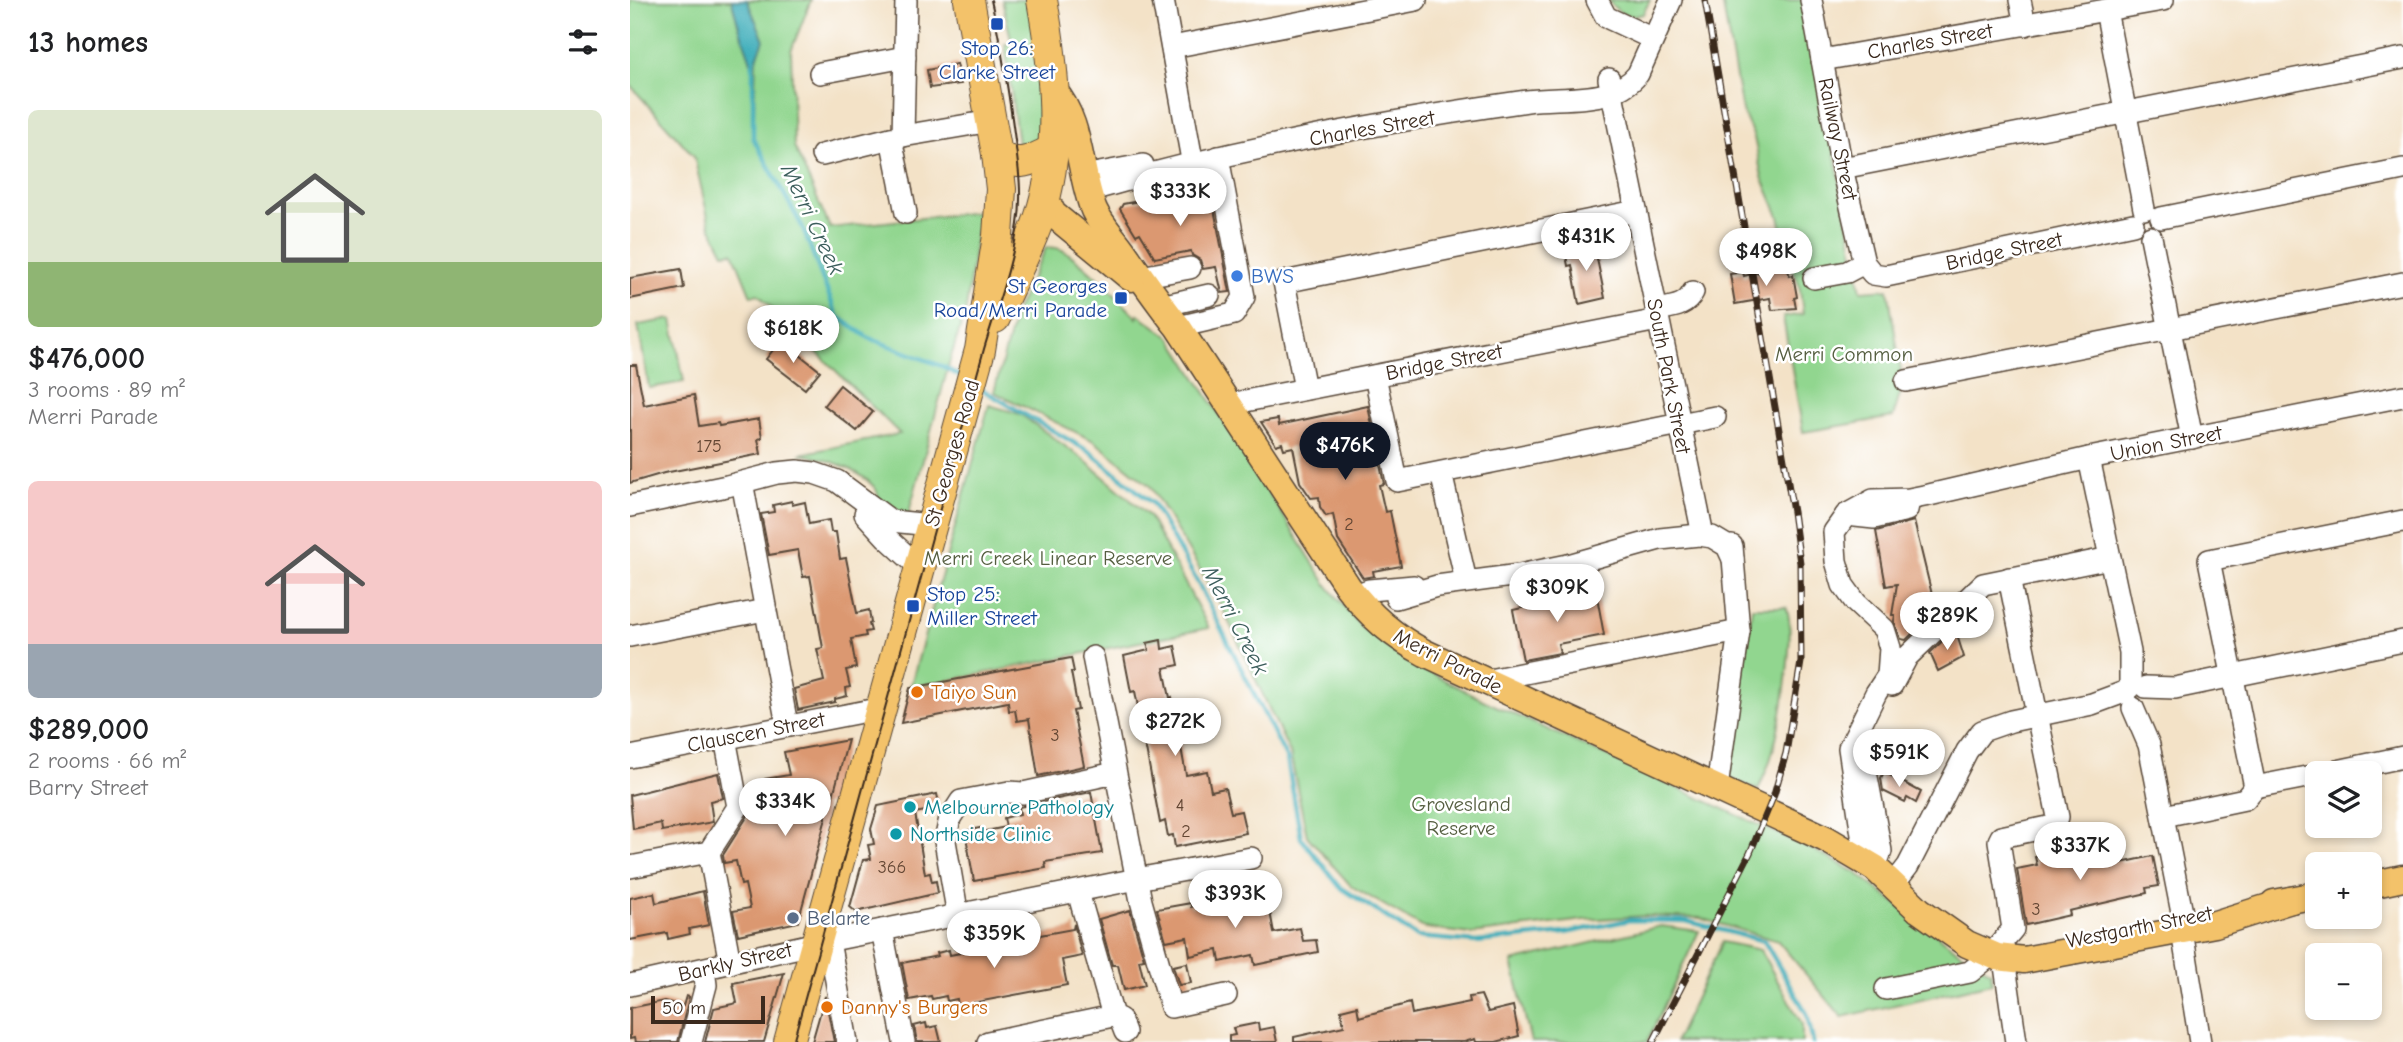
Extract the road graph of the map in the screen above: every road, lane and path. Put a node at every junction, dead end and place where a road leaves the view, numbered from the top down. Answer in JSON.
{"nodes":[{"id":1,"x":906,"y":0,"type":"edge"},
{"id":2,"x":969,"y":0,"type":"edge"},
{"id":3,"x":1042,"y":0,"type":"edge"},
{"id":4,"x":1163,"y":0,"type":"edge"},
{"id":5,"x":1416,"y":0,"type":"edge"},
{"id":6,"x":1597,"y":0,"type":"edge"},
{"id":7,"x":1658,"y":0,"type":"edge"},
{"id":8,"x":1671,"y":0,"type":"edge"},
{"id":9,"x":1811,"y":0,"type":"edge"},
{"id":10,"x":2020,"y":0,"type":"edge"},
{"id":11,"x":2163,"y":0,"type":"edge"},
{"id":12,"x":2106,"y":10,"type":"junction"},
{"id":13,"x":2036,"y":15,"type":"edge"},
{"id":14,"x":1648,"y":37,"type":"junction"},
{"id":15,"x":1172,"y":47,"type":"junction"},
{"id":16,"x":905,"y":57,"type":"junction"},
{"id":17,"x":2403,"y":58,"type":"edge"},
{"id":18,"x":1822,"y":60,"type":"junction"},
{"id":19,"x":820,"y":73,"type":"dead end"},
{"id":20,"x":1611,"y":85,"type":"junction"},
{"id":21,"x":1053,"y":90,"type":"junction"},
{"id":22,"x":2126,"y":113,"type":"junction"},
{"id":23,"x":990,"y":121,"type":"junction"},
{"id":24,"x":897,"y":137,"type":"junction"},
{"id":25,"x":1054,"y":149,"type":"junction"},
{"id":26,"x":997,"y":154,"type":"junction"},
{"id":27,"x":822,"y":155,"type":"dead end"},
{"id":28,"x":1218,"y":156,"type":"junction"},
{"id":29,"x":1192,"y":160,"type":"junction"},
{"id":30,"x":1842,"y":168,"type":"junction"},
{"id":31,"x":2403,"y":169,"type":"edge"},
{"id":32,"x":1088,"y":192,"type":"junction"},
{"id":33,"x":1045,"y":198,"type":"junction"},
{"id":34,"x":1636,"y":211,"type":"junction"},
{"id":35,"x":906,"y":213,"type":"dead end"},
{"id":36,"x":2146,"y":217,"type":"junction"},
{"id":37,"x":997,"y":241,"type":"junction"},
{"id":38,"x":1190,"y":268,"type":"dead end"},
{"id":39,"x":1869,"y":269,"type":"junction"},
{"id":40,"x":1814,"y":278,"type":"dead end"},
{"id":41,"x":2403,"y":283,"type":"edge"},
{"id":42,"x":1693,"y":292,"type":"dead end"},
{"id":43,"x":1151,"y":293,"type":"junction"},
{"id":44,"x":1209,"y":295,"type":"dead end"},
{"id":45,"x":1657,"y":315,"type":"junction"},
{"id":46,"x":1178,"y":327,"type":"junction"},
{"id":47,"x":2170,"y":329,"type":"junction"},
{"id":48,"x":980,"y":350,"type":"junction"},
{"id":49,"x":1376,"y":376,"type":"junction"},
{"id":50,"x":1906,"y":381,"type":"dead end"},
{"id":51,"x":1305,"y":389,"type":"junction"},
{"id":52,"x":2403,"y":396,"type":"edge"},
{"id":53,"x":1230,"y":404,"type":"junction"},
{"id":54,"x":1715,"y":417,"type":"dead end"},
{"id":55,"x":1679,"y":425,"type":"junction"},
{"id":56,"x":2192,"y":438,"type":"junction"},
{"id":57,"x":2089,"y":458,"type":"junction"},
{"id":58,"x":1441,"y":473,"type":"junction"},
{"id":59,"x":735,"y":486,"type":"junction"},
{"id":60,"x":630,"y":506,"type":"edge"},
{"id":61,"x":2403,"y":522,"type":"edge"},
{"id":62,"x":932,"y":526,"type":"junction"},
{"id":63,"x":1702,"y":529,"type":"junction"},
{"id":64,"x":2110,"y":558,"type":"junction"},
{"id":65,"x":920,"y":568,"type":"junction"},
{"id":66,"x":2009,"y":578,"type":"junction"},
{"id":67,"x":1466,"y":581,"type":"junction"},
{"id":68,"x":1437,"y":586,"type":"junction"},
{"id":69,"x":1355,"y":595,"type":"junction"},
{"id":70,"x":1396,"y":598,"type":"dead end"},
{"id":71,"x":765,"y":610,"type":"junction"},
{"id":72,"x":1739,"y":631,"type":"junction"},
{"id":73,"x":630,"y":636,"type":"edge"},
{"id":74,"x":2403,"y":641,"type":"edge"},
{"id":75,"x":1093,"y":657,"type":"dead end"},
{"id":76,"x":2233,"y":676,"type":"junction"},
{"id":77,"x":1484,"y":681,"type":"junction"},
{"id":78,"x":2138,"y":696,"type":"junction"},
{"id":79,"x":882,"y":708,"type":"junction"},
{"id":80,"x":2036,"y":716,"type":"junction"},
{"id":81,"x":787,"y":726,"type":"junction"},
{"id":82,"x":725,"y":738,"type":"junction"},
{"id":83,"x":630,"y":757,"type":"edge"},
{"id":84,"x":2403,"y":757,"type":"edge"},
{"id":85,"x":2382,"y":761,"type":"edge"},
{"id":86,"x":1115,"y":773,"type":"junction"},
{"id":87,"x":2305,"y":777,"type":"edge"},
{"id":88,"x":2255,"y":787,"type":"junction"},
{"id":89,"x":1717,"y":788,"type":"junction"},
{"id":90,"x":2164,"y":816,"type":"junction"},
{"id":91,"x":709,"y":852,"type":"junction"},
{"id":92,"x":1251,"y":858,"type":"dead end"},
{"id":93,"x":630,"y":867,"type":"edge"},
{"id":94,"x":1882,"y":874,"type":"junction"},
{"id":95,"x":2403,"y":878,"type":"edge"},
{"id":96,"x":1137,"y":879,"type":"junction"},
{"id":97,"x":2382,"y":882,"type":"edge"},
{"id":98,"x":1078,"y":892,"type":"junction"},
{"id":99,"x":2305,"y":897,"type":"edge"},
{"id":100,"x":958,"y":916,"type":"junction"},
{"id":101,"x":2182,"y":924,"type":"junction"},
{"id":102,"x":882,"y":930,"type":"junction"},
{"id":103,"x":823,"y":942,"type":"junction"},
{"id":104,"x":1998,"y":953,"type":"junction"},
{"id":105,"x":730,"y":963,"type":"junction"},
{"id":106,"x":704,"y":969,"type":"junction"},
{"id":107,"x":630,"y":985,"type":"edge"},
{"id":108,"x":1886,"y":989,"type":"dead end"},
{"id":109,"x":1226,"y":995,"type":"dead end"},
{"id":110,"x":691,"y":1042,"type":"edge"},
{"id":111,"x":789,"y":1042,"type":"edge"},
{"id":112,"x":847,"y":1042,"type":"edge"},
{"id":113,"x":904,"y":1042,"type":"edge"},
{"id":114,"x":988,"y":1042,"type":"edge"},
{"id":115,"x":2016,"y":1042,"type":"edge"},
{"id":116,"x":2200,"y":1042,"type":"edge"}],
"edges":[{"from":1,"to":16,"type":"street"},
{"from":2,"to":23,"type":"highway","name":"St Georges Road"},
{"from":3,"to":21,"type":"highway","name":"St Georges Road"},
{"from":4,"to":15,"type":"street"},
{"from":5,"to":15,"type":"street"},
{"from":6,"to":14,"type":"street"},
{"from":7,"to":14,"type":"street"},
{"from":8,"to":14,"type":"street"},
{"from":9,"to":18,"type":"street","name":"Railway Street"},
{"from":10,"to":13,"type":"street"},
{"from":11,"to":12,"type":"street","name":"Charles Street"},
{"from":12,"to":13,"type":"street","name":"Charles Street"},
{"from":12,"to":22,"type":"street"},
{"from":13,"to":18,"type":"street","name":"Charles Street"},
{"from":14,"to":20,"type":"street"},
{"from":15,"to":29,"type":"street"},
{"from":16,"to":19,"type":"street"},
{"from":16,"to":24,"type":"street"},
{"from":17,"to":22,"type":"street"},
{"from":18,"to":30,"type":"street","name":"Railway Street"},
{"from":20,"to":28,"type":"street","name":"Charles Street"},
{"from":20,"to":34,"type":"street","name":"South Park Street"},
{"from":21,"to":25,"type":"highway","name":"St Georges Road"},
{"from":21,"to":32,"type":"main road"},
{"from":22,"to":30,"type":"street"},
{"from":22,"to":36,"type":"street"},
{"from":23,"to":24,"type":"street"},
{"from":23,"to":26,"type":"highway","name":"St Georges Road"},
{"from":24,"to":27,"type":"street"},
{"from":24,"to":35,"type":"street"},
{"from":25,"to":26,"type":"highway"},
{"from":25,"to":33,"type":"highway","name":"St Georges Road"},
{"from":26,"to":33,"type":"highway"},
{"from":26,"to":37,"type":"highway","name":"St Georges Road"},
{"from":28,"to":29,"type":"street","name":"Charles Street"},
{"from":28,"to":32,"type":"street","name":"Charles Street"},
{"from":28,"to":46,"type":"street"},
{"from":29,"to":32,"type":"street","name":"Charles Street"},
{"from":30,"to":39,"type":"street","name":"Railway Street"},
{"from":31,"to":36,"type":"street","name":"Bridge Street"},
{"from":32,"to":33,"type":"main road","name":"Charles Street"},
{"from":32,"to":43,"type":"main road","name":"Merri Parade"},
{"from":33,"to":37,"type":"highway"},
{"from":33,"to":43,"type":"main road","name":"Merri Parade"},
{"from":33,"to":48,"type":"highway","name":"St Georges Road"},
{"from":34,"to":45,"type":"street","name":"South Park Street"},
{"from":34,"to":51,"type":"street"},
{"from":36,"to":39,"type":"street","name":"Bridge Street"},
{"from":36,"to":47,"type":"street"},
{"from":37,"to":48,"type":"highway","name":"St Georges Road"},
{"from":38,"to":43,"type":"street"},
{"from":39,"to":40,"type":"street","name":"Bridge Street"},
{"from":41,"to":47,"type":"street"},
{"from":42,"to":45,"type":"street","name":"Bridge Street"},
{"from":43,"to":44,"type":"street"},
{"from":43,"to":46,"type":"main road","name":"Merri Parade"},
{"from":45,"to":49,"type":"street","name":"Bridge Street"},
{"from":45,"to":55,"type":"street","name":"South Park Street"},
{"from":46,"to":53,"type":"main road","name":"Merri Parade"},
{"from":47,"to":50,"type":"street"},
{"from":47,"to":56,"type":"street"},
{"from":48,"to":62,"type":"highway","name":"St Georges Road"},
{"from":49,"to":51,"type":"street","name":"Bridge Street"},
{"from":49,"to":58,"type":"street"},
{"from":51,"to":53,"type":"street","name":"Bridge Street"},
{"from":52,"to":56,"type":"street","name":"Union Street"},
{"from":53,"to":69,"type":"main road","name":"Merri Parade"},
{"from":54,"to":55,"type":"street"},
{"from":55,"to":58,"type":"street"},
{"from":55,"to":63,"type":"street","name":"South Park Street"},
{"from":56,"to":57,"type":"street","name":"Union Street"},
{"from":57,"to":64,"type":"street"},
{"from":57,"to":94,"type":"street","name":"Union Street"},
{"from":58,"to":67,"type":"street"},
{"from":59,"to":60,"type":"street"},
{"from":59,"to":62,"type":"street"},
{"from":59,"to":65,"type":"street"},
{"from":59,"to":71,"type":"street"},
{"from":61,"to":76,"type":"street"},
{"from":62,"to":65,"type":"highway","name":"St Georges Road"},
{"from":63,"to":67,"type":"street"},
{"from":63,"to":72,"type":"street"},
{"from":64,"to":66,"type":"street"},
{"from":64,"to":78,"type":"street"},
{"from":65,"to":79,"type":"highway","name":"St Georges Road"},
{"from":66,"to":80,"type":"street"},
{"from":66,"to":94,"type":"street"},
{"from":67,"to":68,"type":"street"},
{"from":68,"to":69,"type":"street"},
{"from":68,"to":70,"type":"street"},
{"from":69,"to":77,"type":"main road","name":"Merri Parade"},
{"from":71,"to":73,"type":"street"},
{"from":71,"to":81,"type":"street"},
{"from":72,"to":77,"type":"street"},
{"from":72,"to":89,"type":"street"},
{"from":74,"to":76,"type":"street"},
{"from":75,"to":86,"type":"street"},
{"from":76,"to":78,"type":"street"},
{"from":76,"to":88,"type":"street"},
{"from":77,"to":89,"type":"main road","name":"Merri Parade"},
{"from":78,"to":80,"type":"street"},
{"from":78,"to":90,"type":"street"},
{"from":79,"to":81,"type":"street","name":"Clauscen Street"},
{"from":79,"to":103,"type":"highway","name":"St Georges Road"},
{"from":80,"to":94,"type":"street"},
{"from":80,"to":104,"type":"street"},
{"from":81,"to":82,"type":"street","name":"Clauscen Street"},
{"from":82,"to":83,"type":"street","name":"Clauscen Street"},
{"from":82,"to":91,"type":"street"},
{"from":84,"to":85,"type":"street"},
{"from":86,"to":96,"type":"street"},
{"from":86,"to":100,"type":"street"},
{"from":87,"to":88,"type":"street"},
{"from":88,"to":90,"type":"street"},
{"from":89,"to":94,"type":"main road","name":"Merri Parade"},
{"from":90,"to":101,"type":"street"},
{"from":91,"to":93,"type":"street"},
{"from":91,"to":105,"type":"street"},
{"from":92,"to":96,"type":"street","name":"Barkly Street"},
{"from":94,"to":104,"type":"main road","name":"Merri Parade"},
{"from":95,"to":97,"type":"main road"},
{"from":96,"to":98,"type":"street","name":"Barkly Street"},
{"from":96,"to":109,"type":"street"},
{"from":98,"to":100,"type":"street","name":"Barkly Street"},
{"from":98,"to":114,"type":"street"},
{"from":99,"to":101,"type":"main road","name":"Westgarth Street"},
{"from":100,"to":102,"type":"street","name":"Barkly Street"},
{"from":101,"to":104,"type":"main road","name":"Westgarth Street"},
{"from":101,"to":116,"type":"street"},
{"from":102,"to":103,"type":"street","name":"Barkly Street"},
{"from":102,"to":113,"type":"street"},
{"from":103,"to":105,"type":"street","name":"Barkly Street"},
{"from":103,"to":111,"type":"highway","name":"St Georges Road"},
{"from":103,"to":112,"type":"street"},
{"from":104,"to":108,"type":"street"},
{"from":104,"to":115,"type":"street"},
{"from":105,"to":106,"type":"street","name":"Barkly Street"},
{"from":106,"to":107,"type":"street","name":"Barkly Street"},
{"from":106,"to":110,"type":"street"}]}
